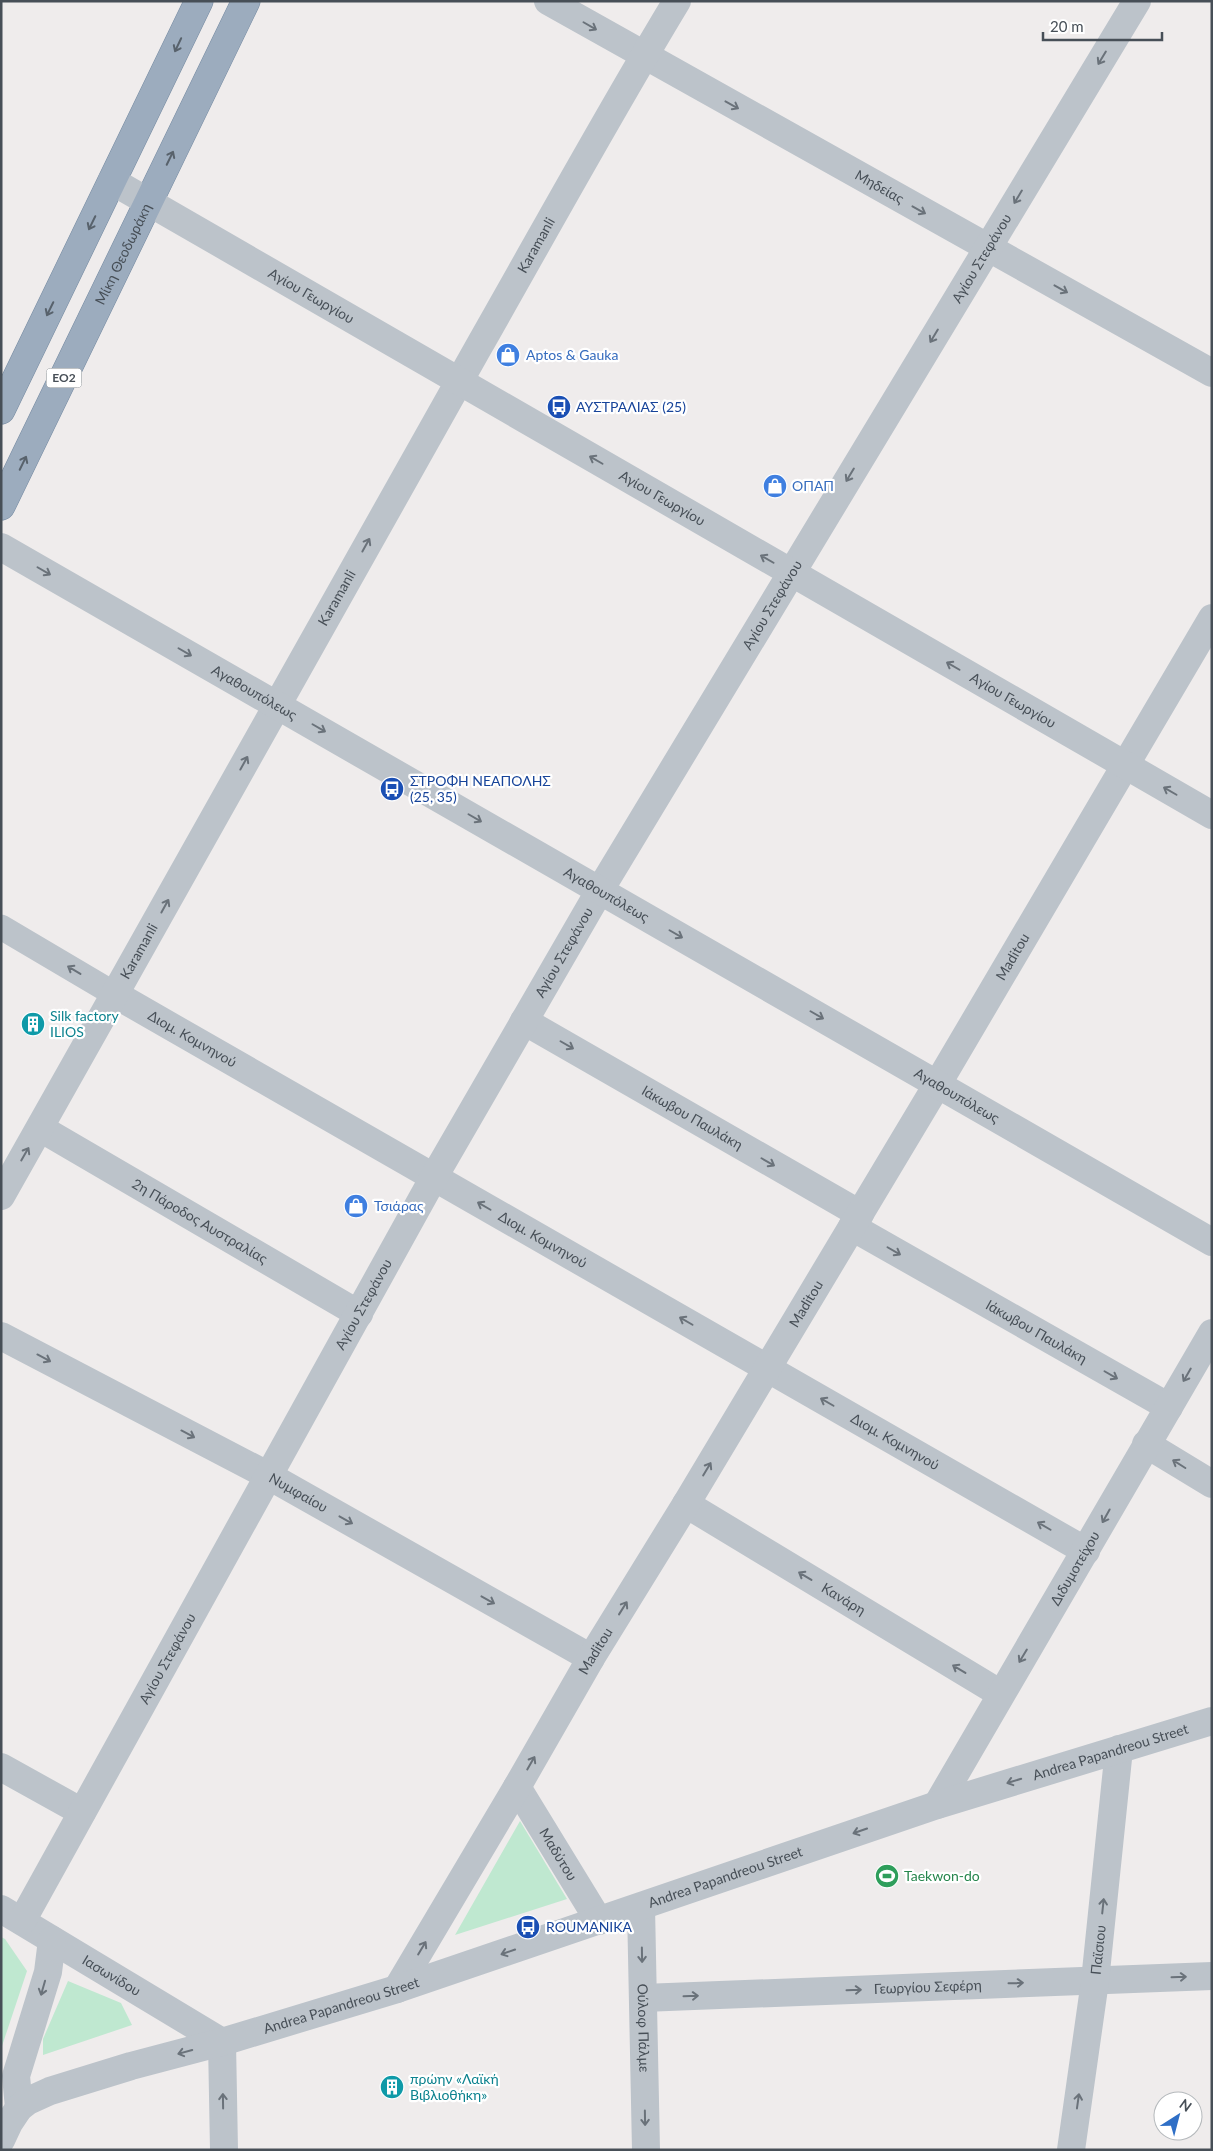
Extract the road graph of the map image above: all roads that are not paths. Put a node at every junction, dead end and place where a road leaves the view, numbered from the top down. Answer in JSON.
{"nodes":[{"id":1,"x":199,"y":1,"type":"edge"},
{"id":2,"x":246,"y":1,"type":"edge"},
{"id":3,"x":548,"y":1,"type":"edge"},
{"id":4,"x":677,"y":1,"type":"edge"},
{"id":5,"x":1137,"y":1,"type":"edge"},
{"id":6,"x":644,"y":56,"type":"junction"},
{"id":7,"x":112,"y":181,"type":"junction"},
{"id":8,"x":149,"y":202,"type":"junction"},
{"id":9,"x":987,"y":247,"type":"junction"},
{"id":10,"x":1212,"y":373,"type":"edge"},
{"id":11,"x":459,"y":380,"type":"junction"},
{"id":12,"x":1,"y":410,"type":"edge"},
{"id":13,"x":1,"y":506,"type":"edge"},
{"id":14,"x":1,"y":547,"type":"edge"},
{"id":15,"x":791,"y":572,"type":"junction"},
{"id":16,"x":1212,"y":618,"type":"edge"},
{"id":17,"x":276,"y":704,"type":"junction"},
{"id":18,"x":1124,"y":765,"type":"junction"},
{"id":19,"x":1212,"y":815,"type":"edge"},
{"id":20,"x":600,"y":890,"type":"junction"},
{"id":21,"x":1,"y":926,"type":"edge"},
{"id":22,"x":116,"y":995,"type":"junction"},
{"id":23,"x":524,"y":1021,"type":"junction"},
{"id":24,"x":937,"y":1085,"type":"junction"},
{"id":25,"x":40,"y":1128,"type":"junction"},
{"id":26,"x":434,"y":1177,"type":"junction"},
{"id":27,"x":1,"y":1196,"type":"edge"},
{"id":28,"x":856,"y":1221,"type":"junction"},
{"id":29,"x":1212,"y":1242,"type":"edge"},
{"id":30,"x":358,"y":1314,"type":"junction"},
{"id":31,"x":1212,"y":1333,"type":"edge"},
{"id":32,"x":1,"y":1336,"type":"edge"},
{"id":33,"x":768,"y":1368,"type":"junction"},
{"id":34,"x":1169,"y":1407,"type":"junction"},
{"id":35,"x":1146,"y":1444,"type":"junction"},
{"id":36,"x":269,"y":1476,"type":"junction"},
{"id":37,"x":1212,"y":1484,"type":"edge"},
{"id":38,"x":686,"y":1504,"type":"junction"},
{"id":39,"x":1086,"y":1551,"type":"junction"},
{"id":40,"x":591,"y":1658,"type":"junction"},
{"id":41,"x":1000,"y":1694,"type":"junction"},
{"id":42,"x":1212,"y":1721,"type":"edge"},
{"id":43,"x":1120,"y":1749,"type":"junction"},
{"id":44,"x":1,"y":1767,"type":"edge"},
{"id":45,"x":517,"y":1787,"type":"junction"},
{"id":46,"x":937,"y":1805,"type":"junction"},
{"id":47,"x":82,"y":1812,"type":"junction"},
{"id":48,"x":641,"y":1906,"type":"junction"},
{"id":49,"x":11,"y":1915,"type":"edge"},
{"id":50,"x":599,"y":1921,"type":"junction"},
{"id":51,"x":52,"y":1940,"type":"junction"},
{"id":52,"x":1212,"y":1976,"type":"edge"},
{"id":53,"x":1095,"y":1980,"type":"junction"},
{"id":54,"x":397,"y":1990,"type":"junction"},
{"id":55,"x":643,"y":1998,"type":"junction"},
{"id":56,"x":222,"y":2042,"type":"junction"},
{"id":57,"x":18,"y":2108,"type":"junction"},
{"id":58,"x":1,"y":2140,"type":"edge"},
{"id":59,"x":224,"y":2150,"type":"edge"},
{"id":60,"x":646,"y":2150,"type":"edge"},
{"id":61,"x":1071,"y":2150,"type":"edge"}],
"edges":[{"from":1,"to":7,"type":"highway","one_way":true},
{"from":8,"to":2,"type":"highway","name":"Μίκη Θεοδωράκη","number":"ΕΟ2","one_way":true},
{"from":3,"to":6,"type":"street","name":"Μηδείας","one_way":true},
{"from":4,"to":6,"type":"street","name":"Karamanli"},
{"from":5,"to":9,"type":"street","name":"Αγίου Στεφάνου","one_way":true},
{"from":6,"to":9,"type":"street","name":"Μηδείας","one_way":true},
{"from":6,"to":11,"type":"street","name":"Karamanli"},
{"from":7,"to":8,"type":"street","name":"Αγίου Γεωργίου"},
{"from":7,"to":12,"type":"highway","one_way":true},
{"from":8,"to":11,"type":"street","name":"Αγίου Γεωργίου"},
{"from":13,"to":8,"type":"highway","name":"Μίκη Θεοδωράκη","number":"ΕΟ2","one_way":true},
{"from":9,"to":10,"type":"street","name":"Μηδείας","one_way":true},
{"from":9,"to":15,"type":"street","name":"Αγίου Στεφάνου","one_way":true},
{"from":15,"to":11,"type":"street","name":"Αγίου Γεωργίου","one_way":true},
{"from":17,"to":11,"type":"street","name":"Karamanli","one_way":true},
{"from":14,"to":17,"type":"street","name":"Αγαθουπόλεως","one_way":true},
{"from":18,"to":15,"type":"street","name":"Αγίου Γεωργίου","one_way":true},
{"from":15,"to":20,"type":"street","name":"Αγίου Στεφάνου"},
{"from":16,"to":18,"type":"street","name":"Maditou"},
{"from":17,"to":20,"type":"street","name":"Αγαθουπόλεως","one_way":true},
{"from":22,"to":17,"type":"street","name":"Karamanli","one_way":true},
{"from":19,"to":18,"type":"street","name":"Αγίου Γεωργίου","one_way":true},
{"from":18,"to":24,"type":"street","name":"Maditou"},
{"from":20,"to":23,"type":"street","name":"Αγίου Στεφάνου"},
{"from":20,"to":24,"type":"street","name":"Αγαθουπόλεως","one_way":true},
{"from":22,"to":21,"type":"street","name":"Διομ. Κομνηνού","one_way":true},
{"from":22,"to":25,"type":"street","name":"Karamanli"},
{"from":22,"to":26,"type":"street","name":"Διομ. Κομνηνού"},
{"from":23,"to":26,"type":"street","name":"Αγίου Στεφάνου"},
{"from":23,"to":28,"type":"street","name":"Ιάκωβου Παυλάκη","one_way":true},
{"from":24,"to":28,"type":"street","name":"Maditou"},
{"from":24,"to":29,"type":"street","name":"Αγαθουπόλεως"},
{"from":27,"to":25,"type":"street","name":"Karamanli","one_way":true},
{"from":25,"to":30,"type":"street","name":"2η Πάροδος Αυστραλίας"},
{"from":26,"to":30,"type":"street","name":"Αγίου Στεφάνου"},
{"from":33,"to":26,"type":"street","name":"Διομ. Κομνηνού","one_way":true},
{"from":28,"to":33,"type":"street","name":"Maditou"},
{"from":28,"to":34,"type":"street","name":"Ιάκωβου Παυλάκη","one_way":true},
{"from":30,"to":36,"type":"street","name":"Αγίου Στεφάνου"},
{"from":31,"to":34,"type":"street","name":"Διδυμοτείχου","one_way":true},
{"from":32,"to":36,"type":"street","name":"Νυμφαίου","one_way":true},
{"from":38,"to":33,"type":"street","name":"Maditou","one_way":true},
{"from":39,"to":33,"type":"street","name":"Διομ. Κομνηνού","one_way":true},
{"from":34,"to":35,"type":"street","name":"Διδυμοτείχου"},
{"from":37,"to":35,"type":"street","one_way":true},
{"from":35,"to":39,"type":"street","name":"Διδυμοτείχου","one_way":true},
{"from":36,"to":40,"type":"street","name":"Νυμφαίου","one_way":true},
{"from":36,"to":47,"type":"street","name":"Αγίου Στεφάνου"},
{"from":40,"to":38,"type":"street","name":"Maditou","one_way":true},
{"from":41,"to":38,"type":"street","name":"Κανάρη","one_way":true},
{"from":39,"to":41,"type":"street","name":"Διδυμοτείχου","one_way":true},
{"from":45,"to":40,"type":"street","name":"Maditou","one_way":true},
{"from":41,"to":46,"type":"street","name":"Διδυμοτείχου"},
{"from":42,"to":43,"type":"street","name":"Andrea Papandreou Street"},
{"from":43,"to":46,"type":"street","name":"Andrea Papandreou Street","one_way":true},
{"from":53,"to":43,"type":"street","name":"Παϊσιου","one_way":true},
{"from":44,"to":47,"type":"street"},
{"from":45,"to":50,"type":"street","name":"Μαδύτου"},
{"from":54,"to":45,"type":"street","name":"Maditou","one_way":true},
{"from":46,"to":48,"type":"street","name":"Andrea Papandreou Street","one_way":true},
{"from":47,"to":49,"type":"street","name":"Αγίου Στεφάνου"},
{"from":48,"to":50,"type":"street","name":"Andrea Papandreou Street"},
{"from":48,"to":55,"type":"street","name":"Ούλοφ Πάλμε","one_way":true},
{"from":49,"to":51,"type":"street","name":"Ιασωνίδου"},
{"from":50,"to":54,"type":"street","name":"Andrea Papandreou Street","one_way":true},
{"from":51,"to":56,"type":"street","name":"Ιασωνίδου"},
{"from":51,"to":57,"type":"street","one_way":true},
{"from":53,"to":52,"type":"street","name":"Γεωργίου Σεφέρη","one_way":true},
{"from":55,"to":53,"type":"street","name":"Γεωργίου Σεφέρη","one_way":true},
{"from":61,"to":53,"type":"street","name":"Παϊσιου","one_way":true},
{"from":54,"to":56,"type":"street","name":"Andrea Papandreou Street"},
{"from":55,"to":60,"type":"street","name":"Ούλοφ Πάλμε","one_way":true},
{"from":56,"to":57,"type":"street","name":"Andrea Papandreou Street","one_way":true},
{"from":59,"to":56,"type":"street","one_way":true},
{"from":57,"to":58,"type":"street","name":"Andrea Papandreou Street"}]}
